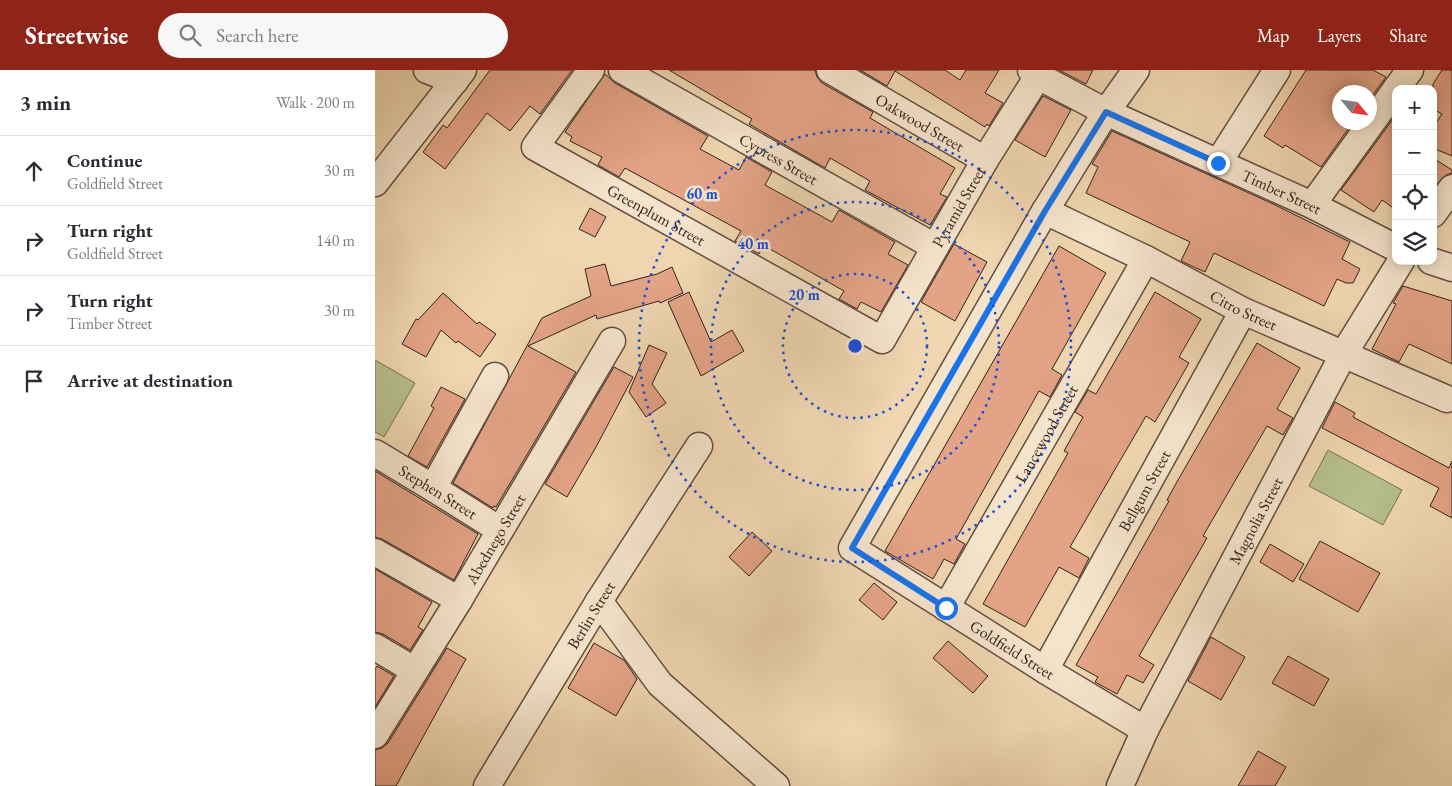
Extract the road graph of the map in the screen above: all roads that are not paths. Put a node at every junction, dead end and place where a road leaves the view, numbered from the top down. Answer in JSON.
{"nodes":[{"id":1,"x":427,"y":70,"type":"edge"},
{"id":2,"x":591,"y":70,"type":"edge"},
{"id":3,"x":622,"y":70,"type":"edge"},
{"id":4,"x":830,"y":70,"type":"edge"},
{"id":5,"x":1136,"y":70,"type":"edge"},
{"id":6,"x":1277,"y":70,"type":"edge"},
{"id":7,"x":1409,"y":70,"type":"edge"},
{"id":8,"x":1035,"y":73,"type":"edge"},
{"id":9,"x":459,"y":76,"type":"edge"},
{"id":10,"x":1399,"y":85,"type":"edge"},
{"id":11,"x":1392,"y":95,"type":"edge"},
{"id":12,"x":1106,"y":112,"type":"junction"},
{"id":13,"x":985,"y":160,"type":"junction"},
{"id":14,"x":1218,"y":163,"type":"junction"},
{"id":15,"x":375,"y":183,"type":"edge"},
{"id":16,"x":1452,"y":188,"type":"edge"},
{"id":17,"x":1313,"y":205,"type":"junction"},
{"id":18,"x":1437,"y":209,"type":"edge"},
{"id":19,"x":1045,"y":211,"type":"junction"},
{"id":20,"x":1392,"y":246,"type":"edge"},
{"id":21,"x":935,"y":247,"type":"junction"},
{"id":22,"x":1146,"y":259,"type":"junction"},
{"id":23,"x":1437,"y":263,"type":"edge"},
{"id":24,"x":1399,"y":265,"type":"edge"},
{"id":25,"x":1452,"y":268,"type":"edge"},
{"id":26,"x":1243,"y":311,"type":"junction"},
{"id":27,"x":881,"y":340,"type":"joint"},
{"id":28,"x":612,"y":341,"type":"dead end"},
{"id":29,"x":1343,"y":354,"type":"junction"},
{"id":30,"x":495,"y":376,"type":"dead end"},
{"id":31,"x":1447,"y":399,"type":"dead end"},
{"id":32,"x":699,"y":446,"type":"dead end"},
{"id":33,"x":375,"y":453,"type":"edge"},
{"id":34,"x":433,"y":488,"type":"junction"},
{"id":35,"x":500,"y":530,"type":"junction"},
{"id":36,"x":375,"y":552,"type":"edge"},
{"id":37,"x":459,"y":600,"type":"junction"},
{"id":38,"x":599,"y":601,"type":"junction"},
{"id":39,"x":946,"y":608,"type":"junction"},
{"id":40,"x":375,"y":647,"type":"edge"},
{"id":41,"x":414,"y":670,"type":"junction"},
{"id":42,"x":1045,"y":670,"type":"junction"},
{"id":43,"x":1145,"y":730,"type":"junction"},
{"id":44,"x":375,"y":735,"type":"edge"},
{"id":45,"x":487,"y":786,"type":"edge"},
{"id":46,"x":776,"y":786,"type":"edge"},
{"id":47,"x":1120,"y":786,"type":"edge"}],
"edges":[{"from":1,"to":9,"type":"street"},
{"from":2,"to":27,"type":"street","name":"Greenplum Street"},
{"from":3,"to":21,"type":"street","name":"Cypress Street"},
{"from":4,"to":13,"type":"street","name":"Oakwood Street"},
{"from":5,"to":12,"type":"street","name":"Goldfield Street"},
{"from":6,"to":14,"type":"street"},
{"from":7,"to":10,"type":"street"},
{"from":8,"to":12,"type":"street","name":"Timber Street"},
{"from":8,"to":13,"type":"street","name":"Pyramid Street"},
{"from":9,"to":15,"type":"street"},
{"from":11,"to":17,"type":"street"},
{"from":12,"to":14,"type":"street","name":"Timber Street"},
{"from":12,"to":19,"type":"street","name":"Goldfield Street"},
{"from":13,"to":21,"type":"street","name":"Pyramid Street"},
{"from":14,"to":17,"type":"street","name":"Timber Street"},
{"from":16,"to":18,"type":"street"},
{"from":17,"to":20,"type":"street","name":"Timber Street"},
{"from":19,"to":22,"type":"street","name":"Citro Street"},
{"from":19,"to":39,"type":"street","name":"Goldfield Street"},
{"from":21,"to":27,"type":"street","name":"Pyramid Street"},
{"from":22,"to":26,"type":"street","name":"Citro Street"},
{"from":22,"to":39,"type":"street","name":"Lancewood Street"},
{"from":23,"to":25,"type":"street"},
{"from":24,"to":29,"type":"street","name":"Magnolia Street"},
{"from":26,"to":29,"type":"street","name":"Citro Street"},
{"from":26,"to":42,"type":"street","name":"Bellgum Street"},
{"from":28,"to":35,"type":"street","name":"Abednego Street"},
{"from":29,"to":31,"type":"street","name":"Citro Street"},
{"from":29,"to":43,"type":"street","name":"Magnolia Street"},
{"from":30,"to":34,"type":"street"},
{"from":32,"to":38,"type":"street","name":"Berlin Street"},
{"from":33,"to":34,"type":"street","name":"Stephen Street"},
{"from":34,"to":35,"type":"street","name":"Stephen Street"},
{"from":35,"to":37,"type":"street","name":"Abednego Street"},
{"from":36,"to":37,"type":"street"},
{"from":37,"to":41,"type":"street","name":"Abednego Street"},
{"from":38,"to":45,"type":"street","name":"Berlin Street"},
{"from":38,"to":46,"type":"street"},
{"from":39,"to":42,"type":"street","name":"Goldfield Street"},
{"from":40,"to":41,"type":"street"},
{"from":41,"to":44,"type":"street","name":"Abednego Street"},
{"from":42,"to":43,"type":"street","name":"Goldfield Street"},
{"from":43,"to":47,"type":"street","name":"Magnolia Street"}]}
